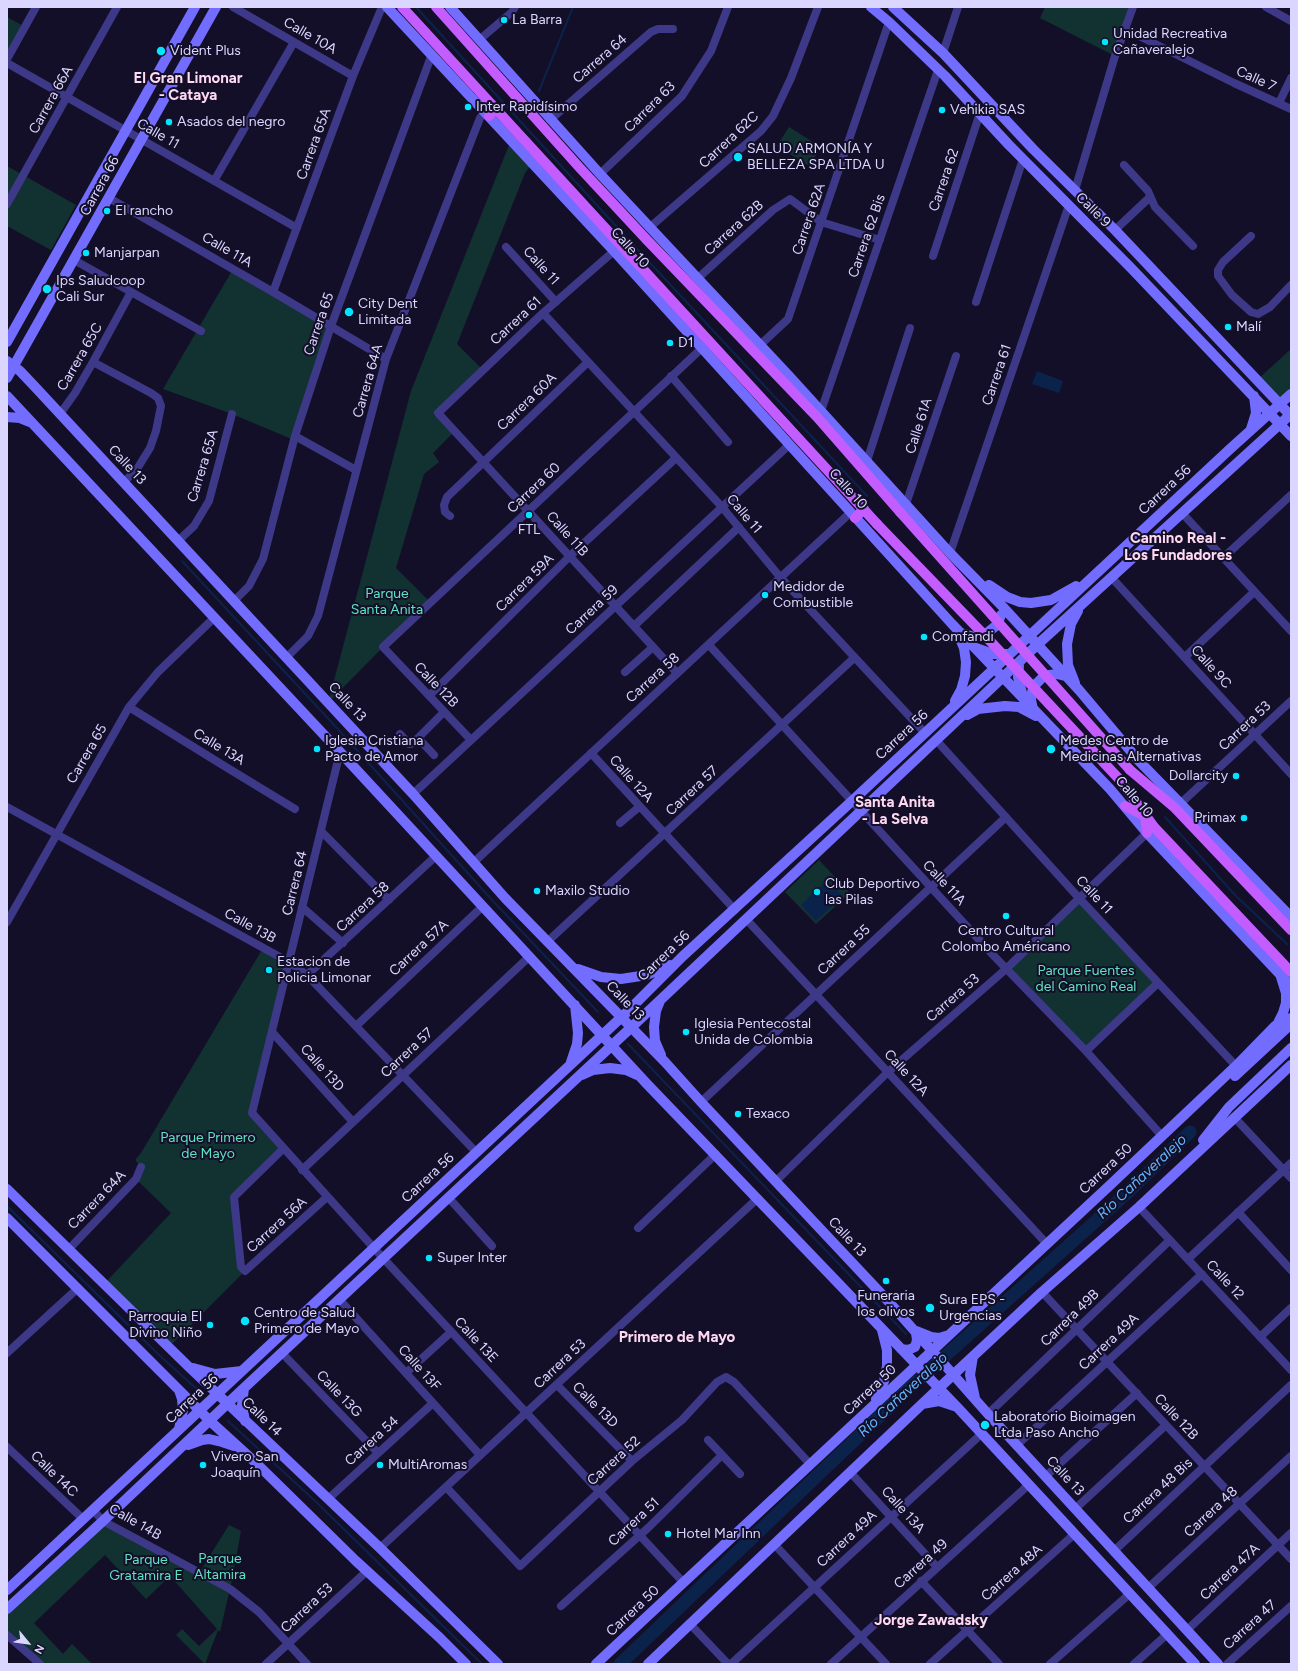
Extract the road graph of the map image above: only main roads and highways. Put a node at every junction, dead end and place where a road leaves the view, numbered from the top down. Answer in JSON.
{"nodes":[{"id":1,"x":402,"y":7,"type":"edge"},
{"id":2,"x":436,"y":7,"type":"edge"},
{"id":3,"x":496,"y":108,"type":"junction"},
{"id":4,"x":487,"y":114,"type":"road end"},
{"id":5,"x":864,"y":509,"type":"junction"},
{"id":6,"x":853,"y":515,"type":"road end"},
{"id":7,"x":1125,"y":806,"type":"road end"},
{"id":8,"x":1145,"y":816,"type":"junction"},
{"id":9,"x":1147,"y":834,"type":"road end"},
{"id":10,"x":1291,"y":930,"type":"edge"},
{"id":11,"x":1291,"y":972,"type":"edge"}],
"edges":[{"from":1,"to":3,"type":"main road","name":"Calle 10"},
{"from":2,"to":10,"type":"main road","name":"Calle 10","bridge":true},
{"from":3,"to":4,"type":"main road"},
{"from":3,"to":5,"type":"main road","name":"Calle 10"},
{"from":5,"to":6,"type":"main road"},
{"from":5,"to":8,"type":"main road","name":"Calle 10","bridge":true},
{"from":7,"to":8,"type":"main road"},
{"from":8,"to":9,"type":"main road"},
{"from":8,"to":11,"type":"main road","name":"Calle 10"}]}
